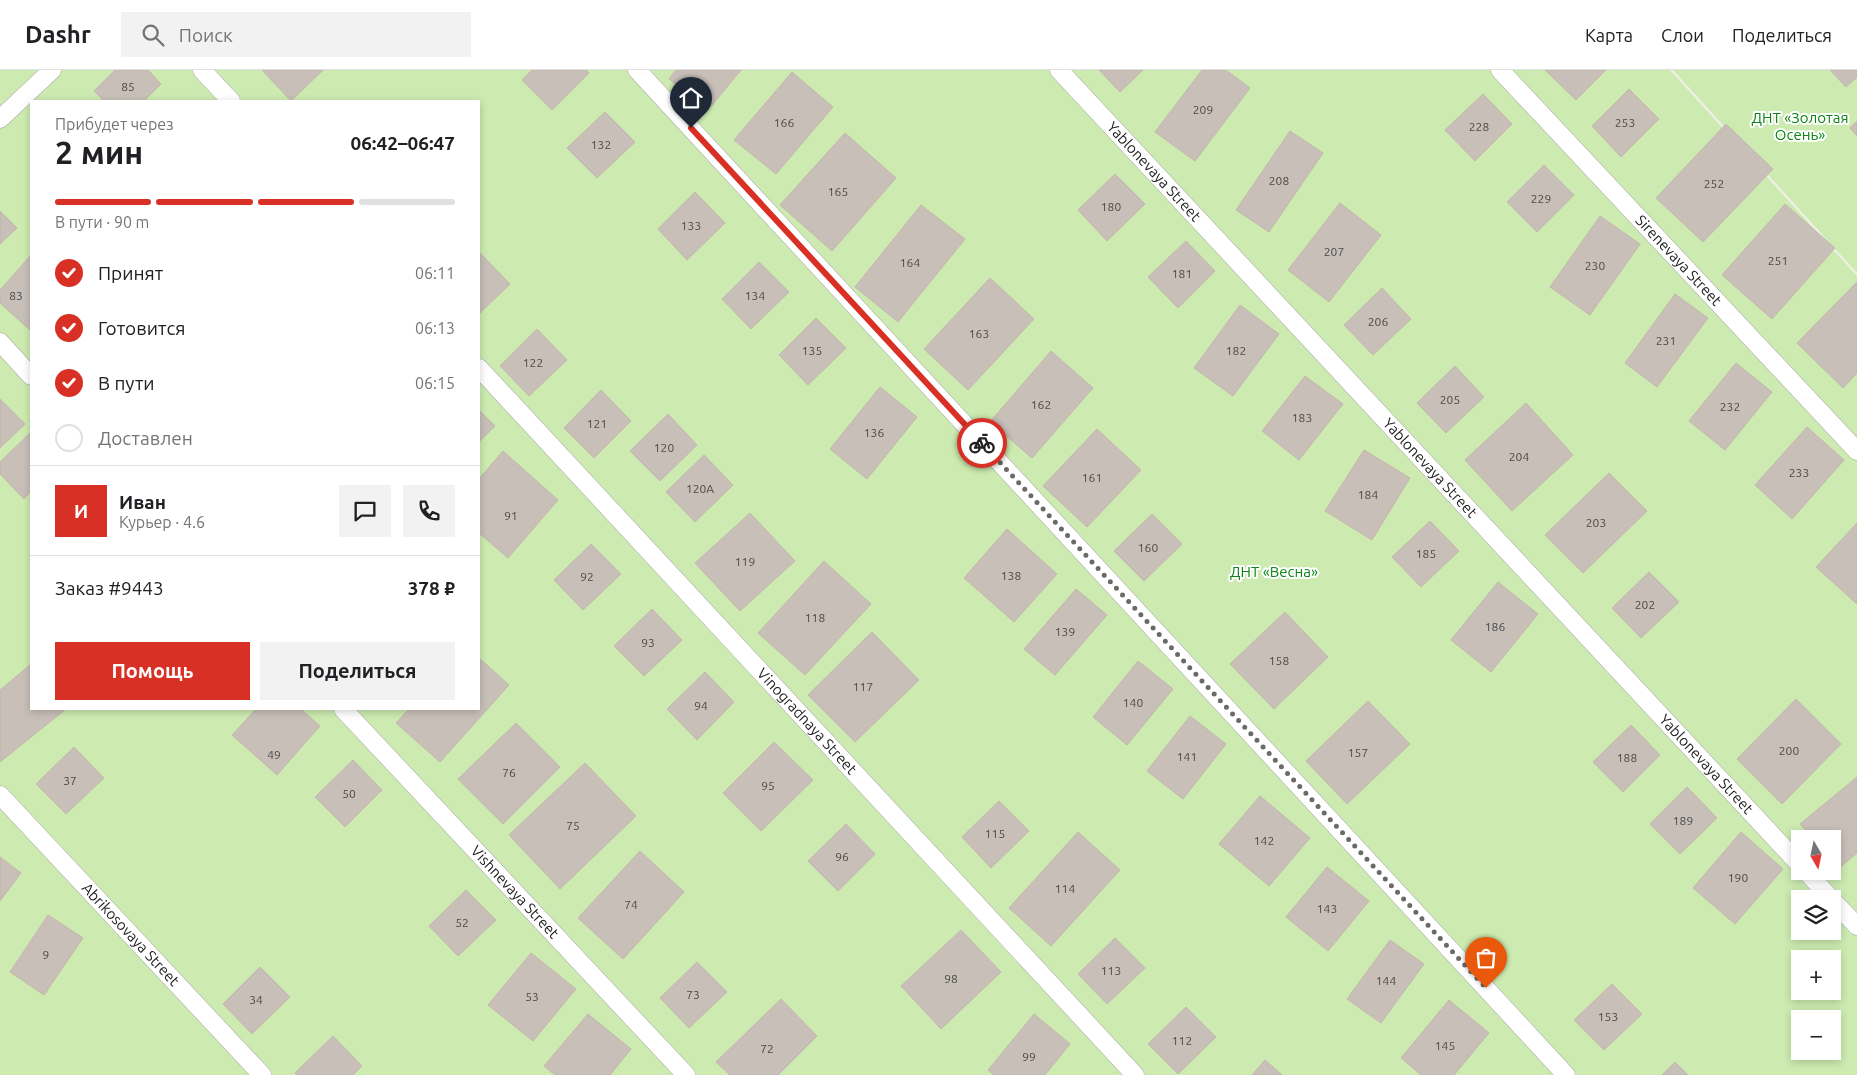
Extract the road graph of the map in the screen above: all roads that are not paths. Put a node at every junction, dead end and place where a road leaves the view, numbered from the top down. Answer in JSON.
{"nodes":[{"id":1,"x":52,"y":70,"type":"edge"},
{"id":2,"x":202,"y":70,"type":"edge"},
{"id":3,"x":637,"y":70,"type":"edge"},
{"id":4,"x":1059,"y":70,"type":"edge"},
{"id":5,"x":1500,"y":70,"type":"edge"},
{"id":6,"x":230,"y":100,"type":"edge"},
{"id":7,"x":0,"y":119,"type":"edge"},
{"id":8,"x":0,"y":342,"type":"edge"},
{"id":9,"x":480,"y":369,"type":"edge"},
{"id":10,"x":30,"y":375,"type":"edge"},
{"id":11,"x":1857,"y":451,"type":"edge"},
{"id":12,"x":344,"y":710,"type":"edge"},
{"id":13,"x":0,"y":795,"type":"edge"},
{"id":14,"x":1791,"y":855,"type":"edge"},
{"id":15,"x":1814,"y":880,"type":"edge"},
{"id":16,"x":1824,"y":890,"type":"edge"},
{"id":17,"x":1841,"y":909,"type":"edge"},
{"id":18,"x":1857,"y":926,"type":"edge"},
{"id":19,"x":262,"y":1075,"type":"edge"},
{"id":20,"x":686,"y":1075,"type":"edge"},
{"id":21,"x":1135,"y":1075,"type":"edge"},
{"id":22,"x":1566,"y":1075,"type":"edge"}],
"edges":[{"from":1,"to":7,"type":"lane"},
{"from":2,"to":6,"type":"lane"},
{"from":3,"to":22,"type":"lane"},
{"from":4,"to":14,"type":"lane","name":"Yablonevaya Street"},
{"from":5,"to":11,"type":"lane","name":"Sirenevaya Street"},
{"from":8,"to":10,"type":"lane"},
{"from":9,"to":21,"type":"lane","name":"Vinogradnaya Street"},
{"from":12,"to":20,"type":"lane","name":"Vishnevaya Street"},
{"from":13,"to":19,"type":"lane","name":"Abrikosovaya Street"},
{"from":15,"to":16,"type":"lane"},
{"from":17,"to":18,"type":"lane"}]}
